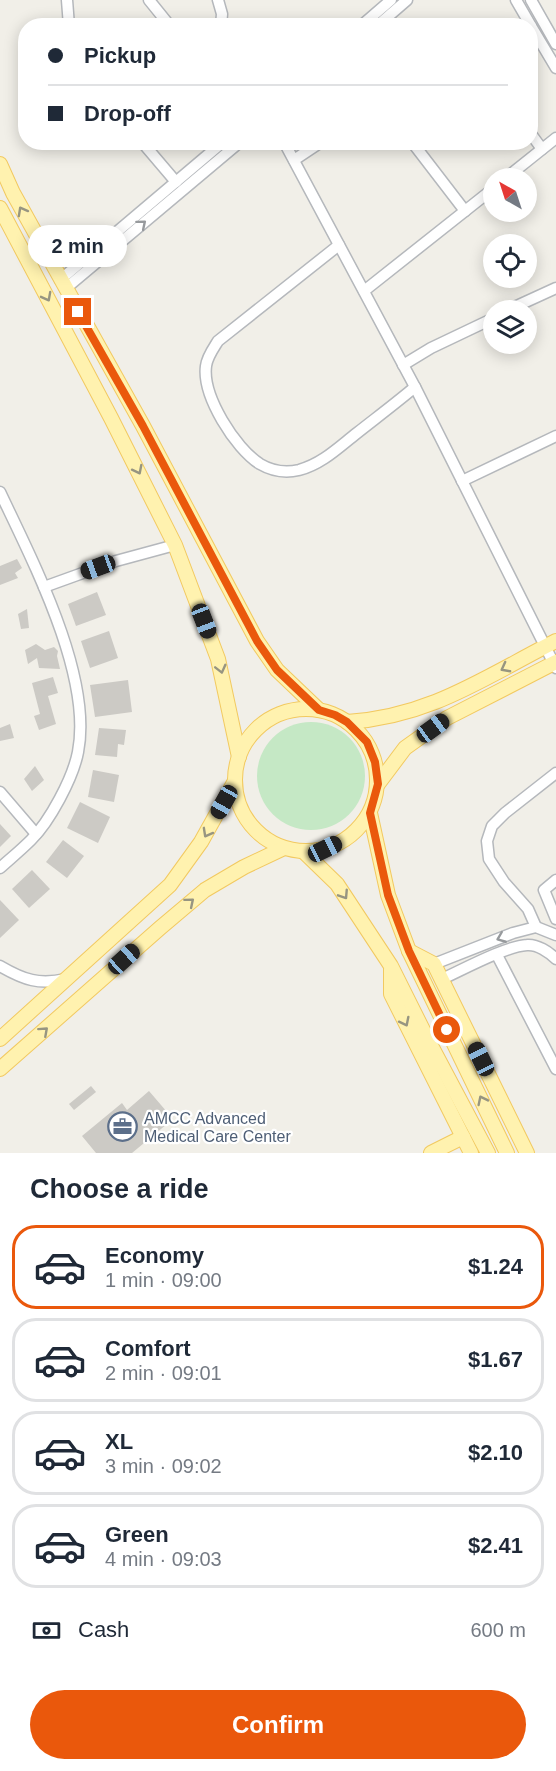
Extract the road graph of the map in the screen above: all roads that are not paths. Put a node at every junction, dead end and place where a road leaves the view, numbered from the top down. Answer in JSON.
{"nodes":[{"id":1,"x":67,"y":0,"type":"edge"},
{"id":2,"x":149,"y":0,"type":"edge"},
{"id":3,"x":218,"y":0,"type":"edge"},
{"id":4,"x":391,"y":0,"type":"edge"},
{"id":5,"x":407,"y":0,"type":"edge"},
{"id":6,"x":516,"y":0,"type":"edge"},
{"id":7,"x":531,"y":0,"type":"edge"},
{"id":8,"x":68,"y":18,"type":"edge"},
{"id":9,"x":164,"y":18,"type":"edge"},
{"id":10,"x":222,"y":18,"type":"edge"},
{"id":11,"x":370,"y":18,"type":"edge"},
{"id":12,"x":387,"y":18,"type":"edge"},
{"id":13,"x":526,"y":18,"type":"edge"},
{"id":14,"x":538,"y":38,"type":"edge"},
{"id":15,"x":555,"y":38,"type":"edge"},
{"id":16,"x":556,"y":68,"type":"edge"},
{"id":17,"x":556,"y":138,"type":"edge"},
{"id":18,"x":538,"y":144,"type":"edge"},
{"id":19,"x":149,"y":150,"type":"edge"},
{"id":20,"x":214,"y":150,"type":"edge"},
{"id":21,"x":230,"y":150,"type":"edge"},
{"id":22,"x":288,"y":150,"type":"edge"},
{"id":23,"x":309,"y":150,"type":"edge"},
{"id":24,"x":418,"y":150,"type":"edge"},
{"id":25,"x":542,"y":150,"type":"junction"},
{"id":26,"x":294,"y":160,"type":"junction"},
{"id":27,"x":0,"y":164,"type":"edge"},
{"id":28,"x":519,"y":168,"type":"edge"},
{"id":29,"x":176,"y":182,"type":"junction"},
{"id":30,"x":483,"y":197,"type":"edge"},
{"id":31,"x":0,"y":208,"type":"edge"},
{"id":32,"x":465,"y":211,"type":"junction"},
{"id":33,"x":339,"y":245,"type":"junction"},
{"id":34,"x":63,"y":284,"type":"junction"},
{"id":35,"x":556,"y":288,"type":"edge"},
{"id":36,"x":364,"y":291,"type":"junction"},
{"id":37,"x":530,"y":300,"type":"edge"},
{"id":38,"x":483,"y":323,"type":"edge"},
{"id":39,"x":403,"y":365,"type":"junction"},
{"id":40,"x":415,"y":387,"type":"junction"},
{"id":41,"x":556,"y":436,"type":"edge"},
{"id":42,"x":462,"y":481,"type":"junction"},
{"id":43,"x":0,"y":492,"type":"edge"},
{"id":44,"x":175,"y":545,"type":"junction"},
{"id":45,"x":44,"y":587,"type":"junction"},
{"id":46,"x":550,"y":644,"type":"edge"},
{"id":47,"x":555,"y":665,"type":"edge"},
{"id":48,"x":319,"y":710,"type":"junction"},
{"id":49,"x":347,"y":722,"type":"junction"},
{"id":50,"x":239,"y":757,"type":"junction"},
{"id":51,"x":556,"y":773,"type":"edge"},
{"id":52,"x":235,"y":782,"type":"junction"},
{"id":53,"x":378,"y":784,"type":"junction"},
{"id":54,"x":0,"y":792,"type":"edge"},
{"id":55,"x":370,"y":813,"type":"junction"},
{"id":56,"x":36,"y":834,"type":"junction"},
{"id":57,"x":282,"y":849,"type":"junction"},
{"id":58,"x":304,"y":852,"type":"junction"},
{"id":59,"x":0,"y":868,"type":"edge"},
{"id":60,"x":556,"y":880,"type":"edge"},
{"id":61,"x":556,"y":919,"type":"edge"},
{"id":62,"x":536,"y":927,"type":"junction"},
{"id":63,"x":553,"y":933,"type":"edge"},
{"id":64,"x":409,"y":951,"type":"junction"},
{"id":65,"x":497,"y":955,"type":"junction"},
{"id":66,"x":556,"y":959,"type":"edge"},
{"id":67,"x":434,"y":964,"type":"junction"},
{"id":68,"x":0,"y":966,"type":"edge"},
{"id":69,"x":391,"y":966,"type":"junction"},
{"id":70,"x":67,"y":979,"type":"junction"},
{"id":71,"x":442,"y":979,"type":"junction"},
{"id":72,"x":0,"y":1040,"type":"edge"},
{"id":73,"x":556,"y":1069,"type":"edge"},
{"id":74,"x":0,"y":1070,"type":"edge"},
{"id":75,"x":463,"y":1137,"type":"junction"},
{"id":76,"x":431,"y":1153,"type":"edge"},
{"id":77,"x":471,"y":1153,"type":"edge"},
{"id":78,"x":488,"y":1153,"type":"edge"},
{"id":79,"x":507,"y":1153,"type":"edge"},
{"id":80,"x":527,"y":1153,"type":"edge"}],
"edges":[{"from":1,"to":8,"type":"street"},
{"from":2,"to":9,"type":"street"},
{"from":3,"to":10,"type":"street"},
{"from":4,"to":11,"type":"street"},
{"from":5,"to":12,"type":"street"},
{"from":6,"to":13,"type":"street"},
{"from":7,"to":15,"type":"street"},
{"from":14,"to":16,"type":"street"},
{"from":17,"to":25,"type":"street"},
{"from":18,"to":25,"type":"street"},
{"from":19,"to":29,"type":"street"},
{"from":20,"to":29,"type":"street"},
{"from":34,"to":21,"type":"street","one_way":true},
{"from":22,"to":26,"type":"street"},
{"from":23,"to":26,"type":"street"},
{"from":24,"to":32,"type":"street"},
{"from":25,"to":28,"type":"street"},
{"from":26,"to":33,"type":"street"},
{"from":34,"to":27,"type":"main road","one_way":true},
{"from":29,"to":34,"type":"street"},
{"from":30,"to":32,"type":"street"},
{"from":31,"to":44,"type":"main road","one_way":true},
{"from":32,"to":36,"type":"street"},
{"from":33,"to":36,"type":"street"},
{"from":33,"to":40,"type":"street"},
{"from":34,"to":48,"type":"main road"},
{"from":35,"to":37,"type":"street"},
{"from":36,"to":39,"type":"street"},
{"from":38,"to":39,"type":"street"},
{"from":39,"to":40,"type":"street"},
{"from":40,"to":42,"type":"street"},
{"from":41,"to":42,"type":"street"},
{"from":42,"to":46,"type":"street"},
{"from":43,"to":45,"type":"street"},
{"from":44,"to":45,"type":"street"},
{"from":44,"to":50,"type":"main road","one_way":true},
{"from":45,"to":56,"type":"street"},
{"from":46,"to":47,"type":"street"},
{"from":46,"to":49,"type":"main road","one_way":true},
{"from":47,"to":53,"type":"main road"},
{"from":48,"to":49,"type":"main road"},
{"from":48,"to":50,"type":"main road"},
{"from":49,"to":53,"type":"main road"},
{"from":50,"to":52,"type":"main road"},
{"from":51,"to":62,"type":"street"},
{"from":52,"to":57,"type":"main road"},
{"from":52,"to":70,"type":"main road","one_way":true},
{"from":53,"to":55,"type":"main road"},
{"from":54,"to":56,"type":"street"},
{"from":55,"to":58,"type":"main road"},
{"from":55,"to":64,"type":"main road"},
{"from":56,"to":59,"type":"street"},
{"from":57,"to":58,"type":"main road"},
{"from":74,"to":57,"type":"main road","one_way":true},
{"from":58,"to":69,"type":"main road","one_way":true},
{"from":60,"to":61,"type":"street"},
{"from":61,"to":63,"type":"street"},
{"from":62,"to":63,"type":"street"},
{"from":62,"to":67,"type":"street","one_way":true},
{"from":64,"to":67,"type":"main road"},
{"from":79,"to":64,"type":"main road","one_way":true},
{"from":65,"to":66,"type":"street"},
{"from":65,"to":71,"type":"street"},
{"from":65,"to":73,"type":"street"},
{"from":67,"to":71,"type":"main road"},
{"from":68,"to":70,"type":"street"},
{"from":69,"to":75,"type":"main road","one_way":true},
{"from":69,"to":78,"type":"main road"},
{"from":70,"to":72,"type":"main road"},
{"from":71,"to":80,"type":"main road"},
{"from":75,"to":76,"type":"main road"},
{"from":75,"to":77,"type":"main road"}]}
